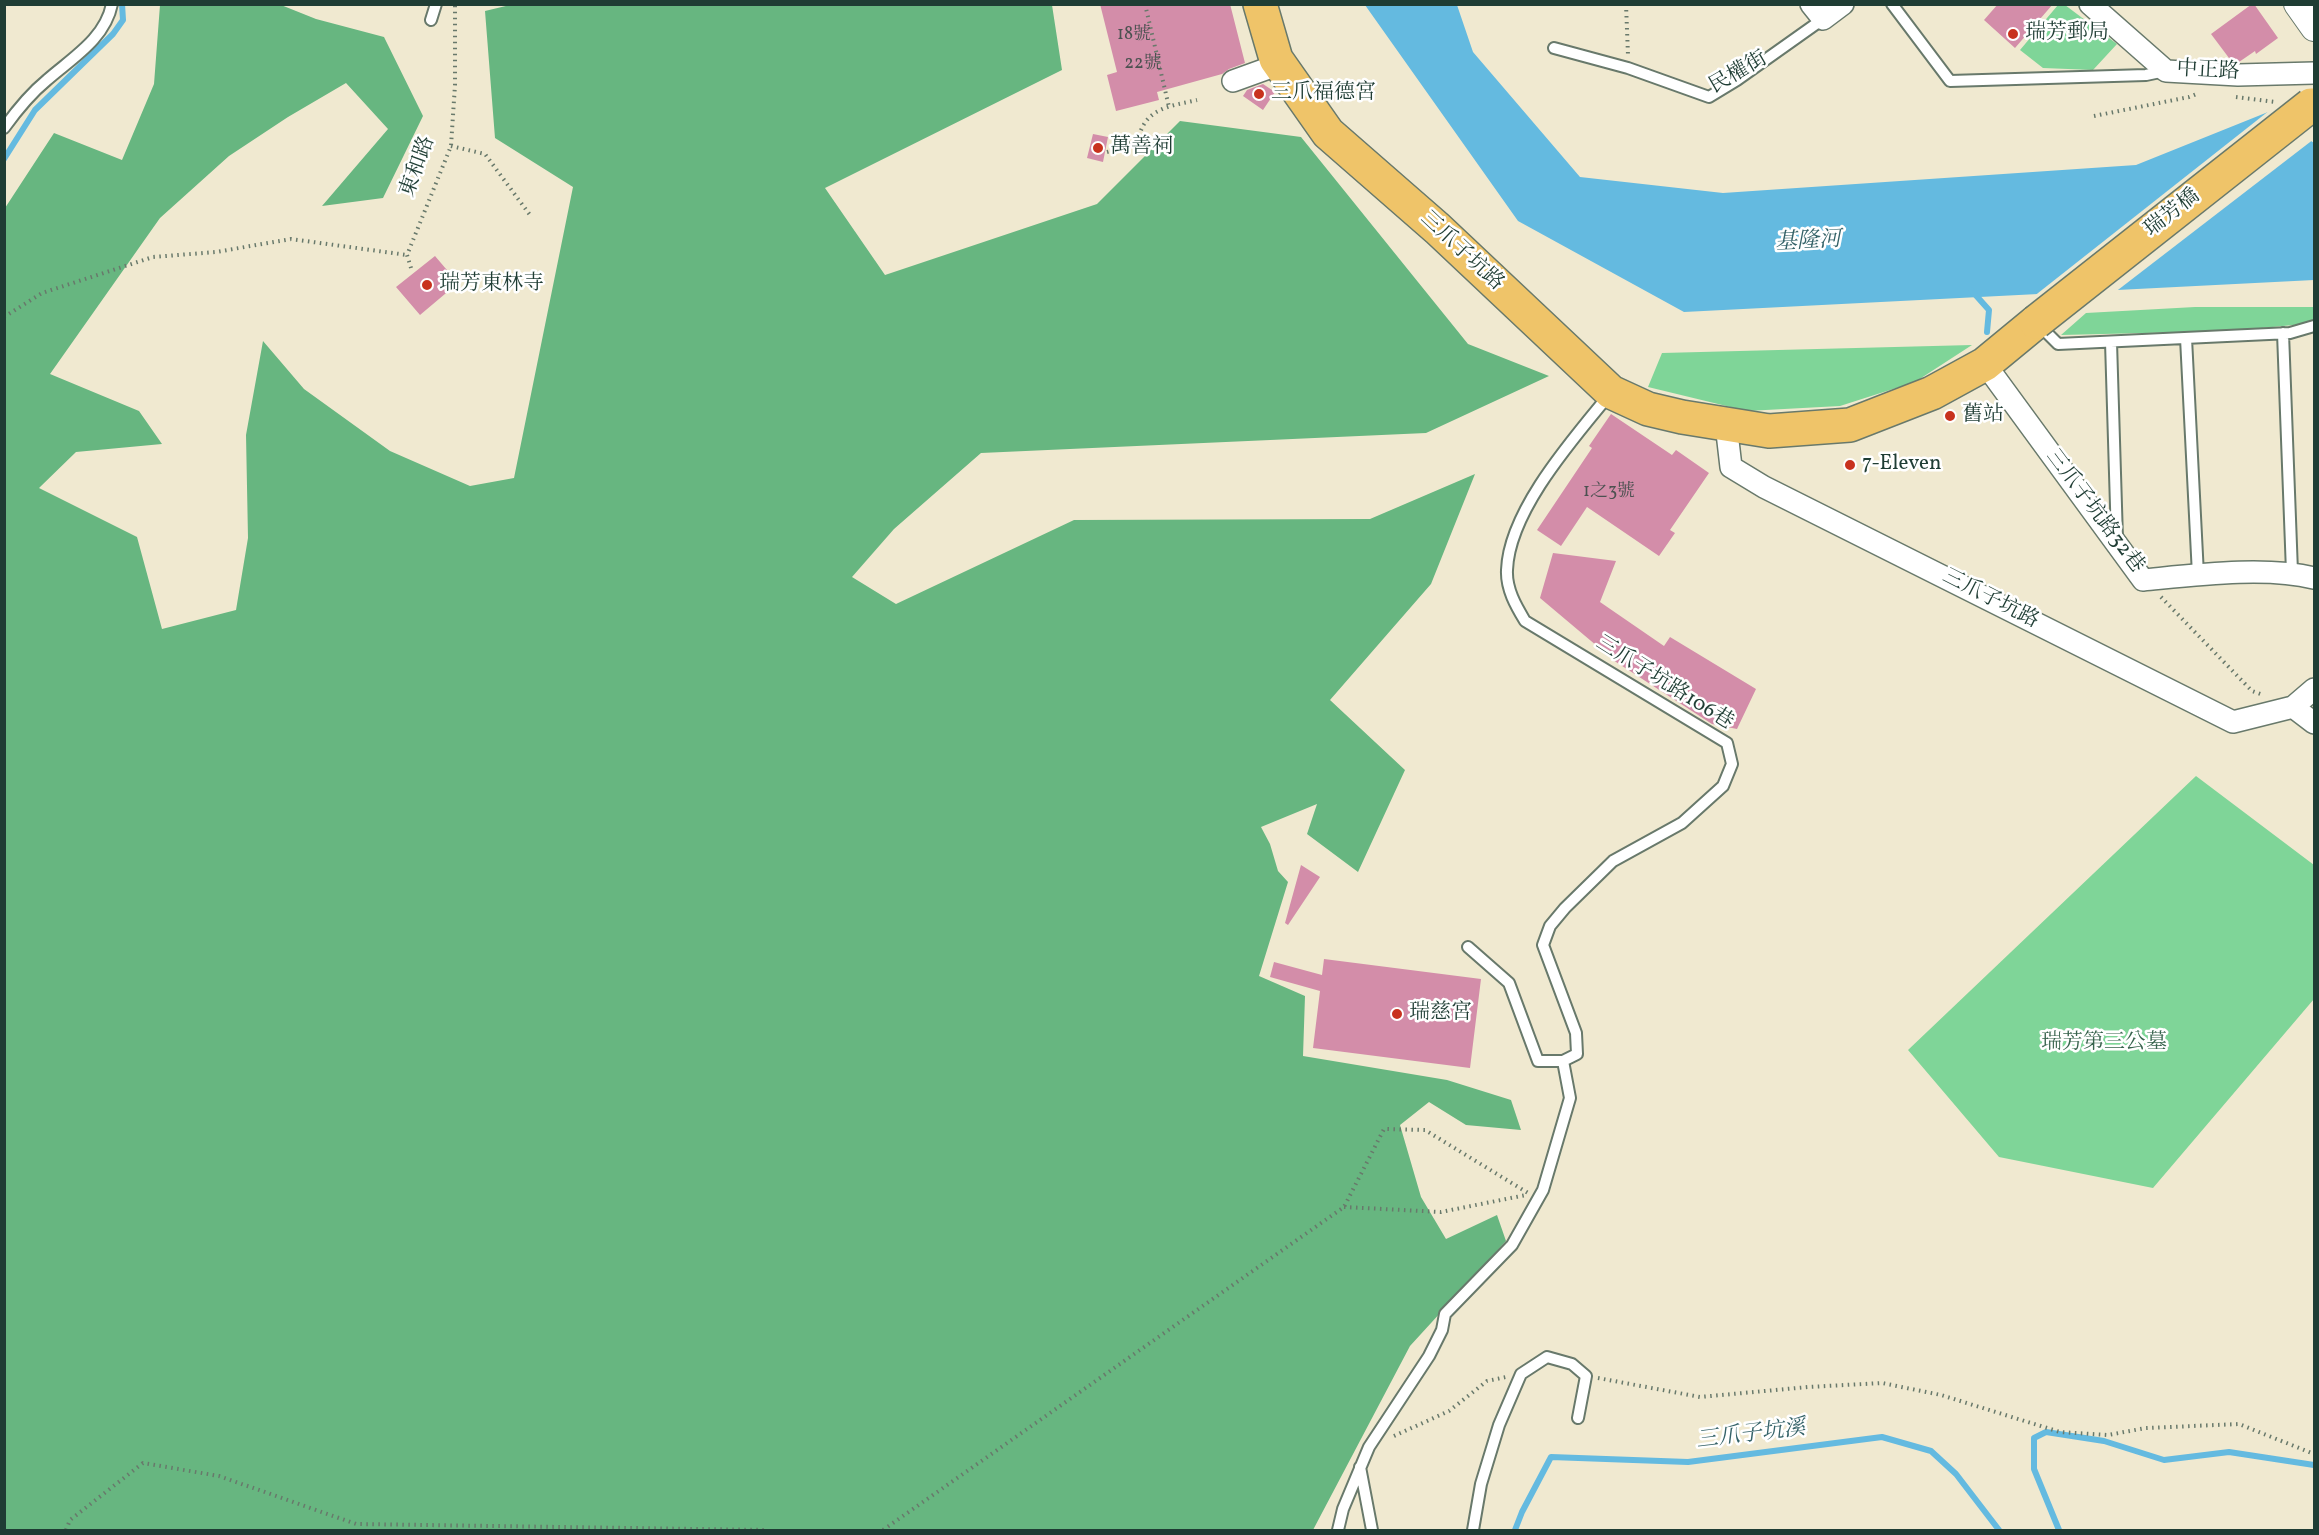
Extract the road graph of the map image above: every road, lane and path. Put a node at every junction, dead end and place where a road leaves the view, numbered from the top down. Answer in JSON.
{"nodes":[{"id":1,"x":112,"y":4,"type":"edge"},
{"id":2,"x":436,"y":4,"type":"edge"},
{"id":3,"x":455,"y":4,"type":"edge"},
{"id":4,"x":1145,"y":4,"type":"edge"},
{"id":5,"x":1260,"y":4,"type":"edge"},
{"id":6,"x":1626,"y":4,"type":"edge"},
{"id":7,"x":1843,"y":4,"type":"edge"},
{"id":8,"x":1892,"y":4,"type":"edge"},
{"id":9,"x":2090,"y":4,"type":"edge"},
{"id":10,"x":2297,"y":4,"type":"edge"},
{"id":11,"x":1817,"y":12,"type":"edge"},
{"id":12,"x":431,"y":20,"type":"dead end"},
{"id":13,"x":2314,"y":28,"type":"edge"},
{"id":14,"x":1554,"y":48,"type":"dead end"},
{"id":15,"x":1280,"y":64,"type":"junction"},
{"id":16,"x":1628,"y":68,"type":"junction"},
{"id":17,"x":2166,"y":71,"type":"junction"},
{"id":18,"x":2238,"y":75,"type":"junction"},
{"id":19,"x":1233,"y":81,"type":"dead end"},
{"id":20,"x":2313,"y":93,"type":"edge"},
{"id":21,"x":2254,"y":98,"type":"dead end"},
{"id":22,"x":1197,"y":100,"type":"dead end"},
{"id":23,"x":2277,"y":102,"type":"dead end"},
{"id":24,"x":1169,"y":107,"type":"junction"},
{"id":25,"x":2094,"y":116,"type":"dead end"},
{"id":26,"x":4,"y":128,"type":"edge"},
{"id":27,"x":451,"y":146,"type":"junction"},
{"id":28,"x":1107,"y":152,"type":"dead end"},
{"id":29,"x":530,"y":215,"type":"dead end"},
{"id":30,"x":407,"y":255,"type":"junction"},
{"id":31,"x":411,"y":268,"type":"dead end"},
{"id":32,"x":4,"y":317,"type":"edge"},
{"id":33,"x":2036,"y":322,"type":"junction"},
{"id":34,"x":2314,"y":326,"type":"edge"},
{"id":35,"x":2283,"y":333,"type":"junction"},
{"id":36,"x":2186,"y":338,"type":"junction"},
{"id":37,"x":2110,"y":342,"type":"junction"},
{"id":38,"x":1985,"y":364,"type":"junction"},
{"id":39,"x":1611,"y":392,"type":"junction"},
{"id":40,"x":1726,"y":424,"type":"junction"},
{"id":41,"x":2117,"y":544,"type":"junction"},
{"id":42,"x":2292,"y":572,"type":"junction"},
{"id":43,"x":2198,"y":575,"type":"junction"},
{"id":44,"x":2314,"y":578,"type":"edge"},
{"id":45,"x":2143,"y":580,"type":"junction"},
{"id":46,"x":2314,"y":689,"type":"edge"},
{"id":47,"x":2293,"y":707,"type":"junction"},
{"id":48,"x":2314,"y":723,"type":"edge"},
{"id":49,"x":1468,"y":947,"type":"dead end"},
{"id":50,"x":1563,"y":1061,"type":"junction"},
{"id":51,"x":1344,"y":1207,"type":"junction"},
{"id":52,"x":1521,"y":1374,"type":"junction"},
{"id":53,"x":1586,"y":1376,"type":"junction"},
{"id":54,"x":1578,"y":1418,"type":"dead end"},
{"id":55,"x":1369,"y":1447,"type":"junction"},
{"id":56,"x":2314,"y":1454,"type":"edge"},
{"id":57,"x":1360,"y":1467,"type":"junction"},
{"id":58,"x":66,"y":1530,"type":"edge"},
{"id":59,"x":767,"y":1530,"type":"edge"},
{"id":60,"x":883,"y":1530,"type":"edge"},
{"id":61,"x":1338,"y":1530,"type":"edge"},
{"id":62,"x":1372,"y":1530,"type":"edge"},
{"id":63,"x":1473,"y":1530,"type":"edge"}],
"edges":[{"from":1,"to":26,"type":"lane"},
{"from":2,"to":12,"type":"lane"},
{"from":3,"to":27,"type":"path","name":"東和路"},
{"from":4,"to":24,"type":"path"},
{"from":5,"to":15,"type":"main road","name":"三爪子坑路"},
{"from":6,"to":16,"type":"path"},
{"from":7,"to":11,"type":"street","name":"民權街"},
{"from":8,"to":17,"type":"lane"},
{"from":9,"to":17,"type":"street","name":"中正路"},
{"from":10,"to":13,"type":"street"},
{"from":11,"to":16,"type":"lane","name":"民權街"},
{"from":14,"to":16,"type":"lane","name":"民權街"},
{"from":15,"to":19,"type":"street"},
{"from":15,"to":39,"type":"main road","name":"三爪子坑路"},
{"from":17,"to":18,"type":"street","name":"中正路"},
{"from":18,"to":20,"type":"street","name":"中正路"},
{"from":18,"to":25,"type":"path"},
{"from":20,"to":33,"type":"main road","name":"瑞芳橋","bridge":true},
{"from":21,"to":23,"type":"path"},
{"from":22,"to":24,"type":"path"},
{"from":24,"to":28,"type":"path"},
{"from":27,"to":29,"type":"path"},
{"from":27,"to":30,"type":"path","name":"東和路"},
{"from":30,"to":31,"type":"path"},
{"from":30,"to":32,"type":"path"},
{"from":33,"to":37,"type":"lane"},
{"from":33,"to":38,"type":"main road","name":"三爪子坑路"},
{"from":34,"to":35,"type":"lane"},
{"from":35,"to":36,"type":"lane"},
{"from":35,"to":42,"type":"lane"},
{"from":36,"to":37,"type":"lane"},
{"from":36,"to":43,"type":"lane"},
{"from":37,"to":41,"type":"lane"},
{"from":38,"to":40,"type":"main road","name":"三爪子坑路"},
{"from":38,"to":41,"type":"street","name":"三爪子坑路32巷"},
{"from":39,"to":40,"type":"main road","name":"三爪子坑路"},
{"from":39,"to":50,"type":"lane","name":"三爪子坑路106巷"},
{"from":40,"to":47,"type":"street","name":"三爪子坑路"},
{"from":41,"to":45,"type":"street","name":"三爪子坑路32巷"},
{"from":42,"to":43,"type":"street","name":"三爪子坑路32巷"},
{"from":42,"to":44,"type":"street","name":"三爪子坑路32巷"},
{"from":43,"to":45,"type":"street","name":"三爪子坑路32巷"},
{"from":45,"to":47,"type":"path"},
{"from":46,"to":47,"type":"street","name":"三爪子坑路"},
{"from":47,"to":48,"type":"street"},
{"from":49,"to":50,"type":"lane"},
{"from":50,"to":55,"type":"lane"},
{"from":51,"to":51,"type":"path"},
{"from":51,"to":60,"type":"path"},
{"from":52,"to":53,"type":"lane"},
{"from":52,"to":55,"type":"path"},
{"from":52,"to":63,"type":"lane"},
{"from":53,"to":54,"type":"lane"},
{"from":53,"to":56,"type":"path"},
{"from":55,"to":57,"type":"lane"},
{"from":57,"to":61,"type":"lane"},
{"from":57,"to":62,"type":"lane"},
{"from":58,"to":59,"type":"path"}]}
